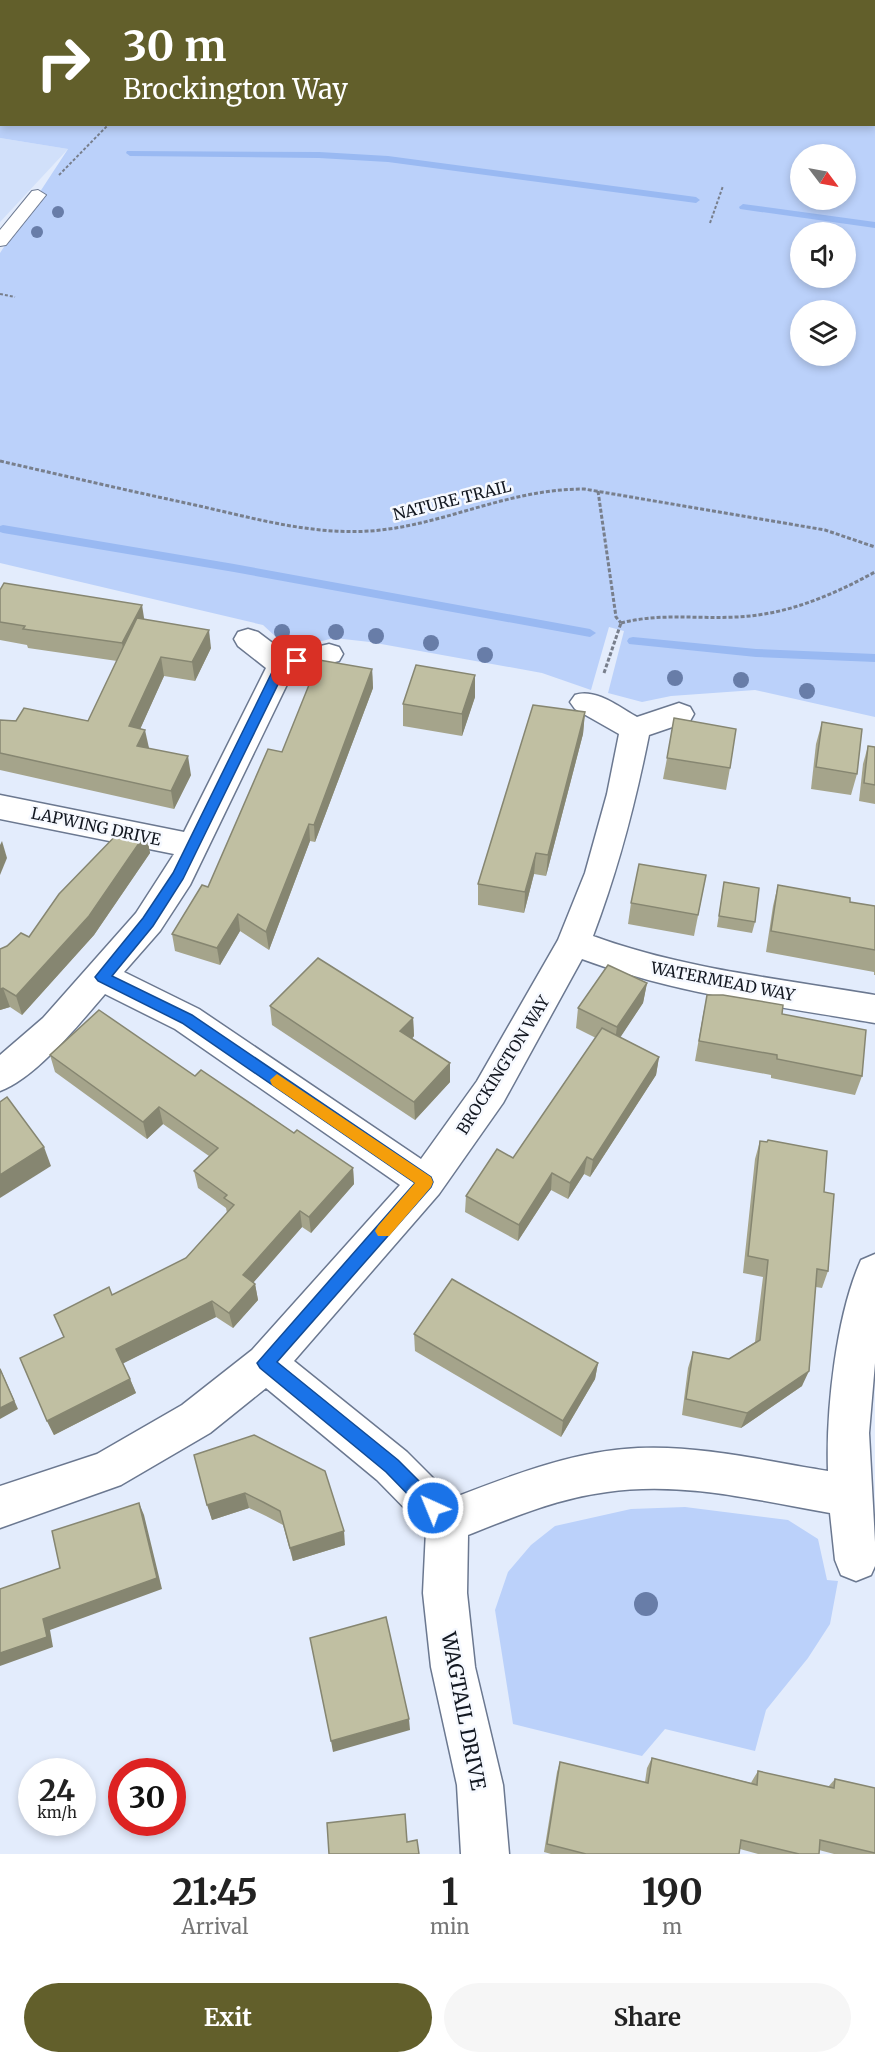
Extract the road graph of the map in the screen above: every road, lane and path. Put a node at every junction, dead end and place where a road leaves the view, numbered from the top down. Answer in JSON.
{"nodes":[{"id":1,"x":107,"y":126,"type":"edge"},
{"id":2,"x":723,"y":186,"type":"dead end"},
{"id":3,"x":38,"y":195,"type":"joint"},
{"id":4,"x":710,"y":223,"type":"dead end"},
{"id":5,"x":0,"y":241,"type":"edge"},
{"id":6,"x":0,"y":294,"type":"edge"},
{"id":7,"x":15,"y":297,"type":"dead end"},
{"id":8,"x":0,"y":461,"type":"edge"},
{"id":9,"x":598,"y":491,"type":"junction"},
{"id":10,"x":875,"y":547,"type":"edge"},
{"id":11,"x":875,"y":572,"type":"edge"},
{"id":12,"x":621,"y":623,"type":"junction"},
{"id":13,"x":248,"y":639,"type":"dead end"},
{"id":14,"x":329,"y":654,"type":"dead end"},
{"id":15,"x":282,"y":665,"type":"junction"},
{"id":16,"x":585,"y":702,"type":"joint"},
{"id":17,"x":679,"y":714,"type":"dead end"},
{"id":18,"x":635,"y":729,"type":"junction"},
{"id":19,"x":0,"y":807,"type":"edge"},
{"id":20,"x":192,"y":846,"type":"junction"},
{"id":21,"x":574,"y":943,"type":"junction"},
{"id":22,"x":102,"y":977,"type":"junction"},
{"id":23,"x":875,"y":1009,"type":"edge"},
{"id":24,"x":0,"y":1076,"type":"edge"},
{"id":25,"x":426,"y":1182,"type":"junction"},
{"id":26,"x":875,"y":1272,"type":"edge"},
{"id":27,"x":266,"y":1363,"type":"junction"},
{"id":28,"x":848,"y":1495,"type":"junction"},
{"id":29,"x":0,"y":1507,"type":"edge"},
{"id":30,"x":447,"y":1522,"type":"junction"},
{"id":31,"x":856,"y":1560,"type":"dead end"},
{"id":32,"x":485,"y":1854,"type":"edge"}],
"edges":[{"from":1,"to":3,"type":"path"},
{"from":2,"to":4,"type":"path"},
{"from":3,"to":5,"type":"lane"},
{"from":6,"to":7,"type":"path"},
{"from":8,"to":9,"type":"path","name":"NATURE TRAIL"},
{"from":9,"to":10,"type":"path","name":"NATURE TRAIL"},
{"from":9,"to":12,"type":"path"},
{"from":11,"to":12,"type":"path"},
{"from":12,"to":16,"type":"path"},
{"from":13,"to":15,"type":"street"},
{"from":14,"to":15,"type":"street"},
{"from":15,"to":20,"type":"street"},
{"from":16,"to":18,"type":"street"},
{"from":17,"to":18,"type":"street"},
{"from":18,"to":21,"type":"street","name":"BROCKINGTON WAY"},
{"from":19,"to":20,"type":"street","name":"LAPWING DRIVE"},
{"from":20,"to":22,"type":"street"},
{"from":21,"to":23,"type":"street","name":"WATERMEAD WAY"},
{"from":21,"to":25,"type":"street","name":"BROCKINGTON WAY"},
{"from":22,"to":24,"type":"street"},
{"from":22,"to":25,"type":"street"},
{"from":25,"to":27,"type":"street","name":"BROCKINGTON WAY"},
{"from":26,"to":28,"type":"street"},
{"from":27,"to":29,"type":"street","name":"BROCKINGTON WAY"},
{"from":27,"to":30,"type":"street"},
{"from":28,"to":30,"type":"street"},
{"from":28,"to":31,"type":"street"},
{"from":30,"to":32,"type":"street","name":"WAGTAIL DRIVE"}]}
